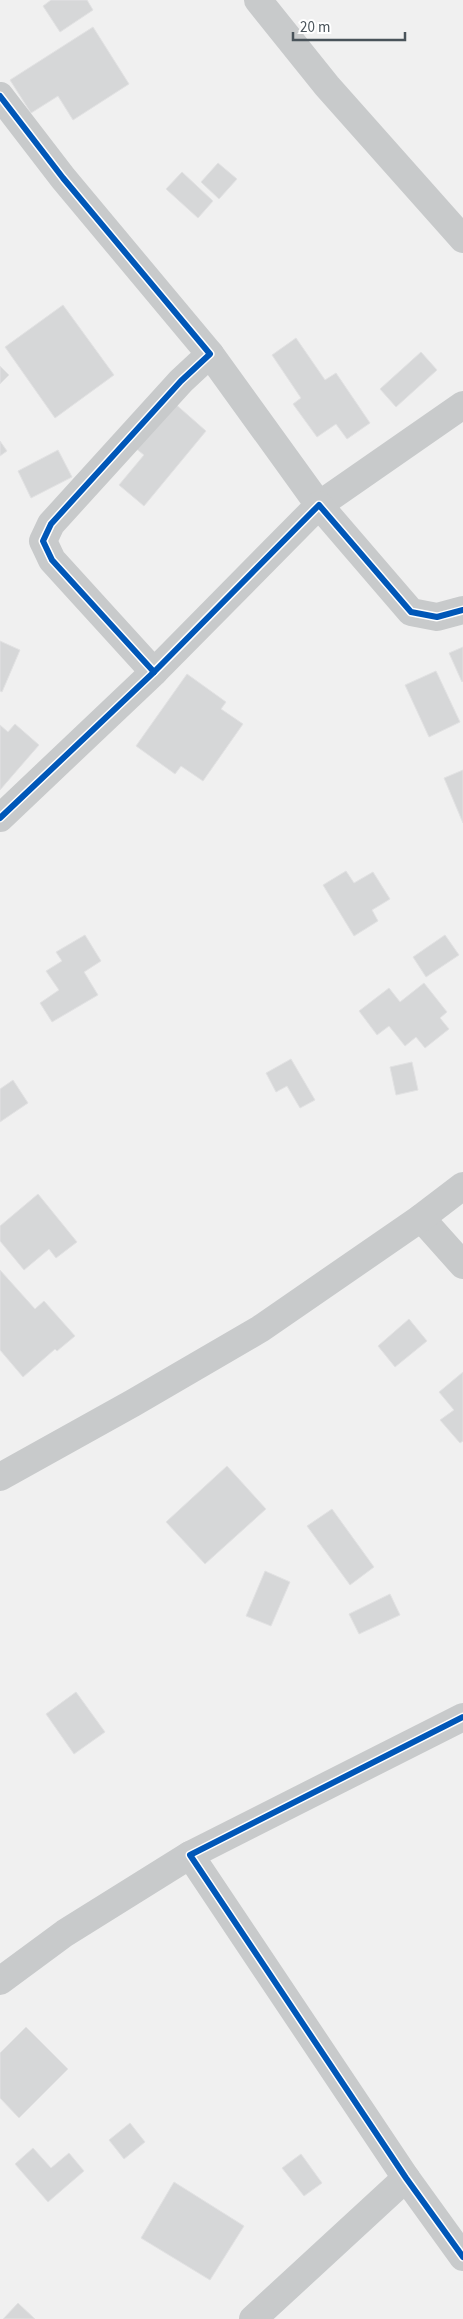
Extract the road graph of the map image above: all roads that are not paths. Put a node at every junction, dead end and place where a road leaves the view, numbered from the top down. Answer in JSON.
{"nodes":[{"id":1,"x":258,"y":0,"type":"edge"},
{"id":2,"x":0,"y":96,"type":"edge"},
{"id":3,"x":463,"y":239,"type":"edge"},
{"id":4,"x":210,"y":354,"type":"junction"},
{"id":5,"x":463,"y":405,"type":"edge"},
{"id":6,"x":319,"y":505,"type":"junction"},
{"id":7,"x":463,"y":610,"type":"edge"},
{"id":8,"x":154,"y":672,"type":"junction"},
{"id":9,"x":0,"y":818,"type":"edge"},
{"id":10,"x":463,"y":1186,"type":"edge"},
{"id":11,"x":421,"y":1218,"type":"junction"},
{"id":12,"x":463,"y":1265,"type":"edge"},
{"id":13,"x":0,"y":1477,"type":"edge"},
{"id":14,"x":463,"y":1717,"type":"edge"},
{"id":15,"x":190,"y":1854,"type":"junction"},
{"id":16,"x":0,"y":1981,"type":"edge"},
{"id":17,"x":406,"y":2178,"type":"junction"},
{"id":18,"x":463,"y":2257,"type":"edge"},
{"id":19,"x":253,"y":2319,"type":"edge"}],
"edges":[{"from":1,"to":3,"type":"street"},
{"from":2,"to":4,"type":"street"},
{"from":4,"to":6,"type":"street"},
{"from":4,"to":8,"type":"street"},
{"from":5,"to":6,"type":"street"},
{"from":6,"to":7,"type":"street"},
{"from":6,"to":8,"type":"street"},
{"from":8,"to":9,"type":"street"},
{"from":10,"to":11,"type":"street"},
{"from":11,"to":12,"type":"street"},
{"from":11,"to":13,"type":"street"},
{"from":14,"to":15,"type":"street"},
{"from":15,"to":16,"type":"street"},
{"from":15,"to":17,"type":"street"},
{"from":17,"to":18,"type":"street"},
{"from":17,"to":19,"type":"street"}]}
